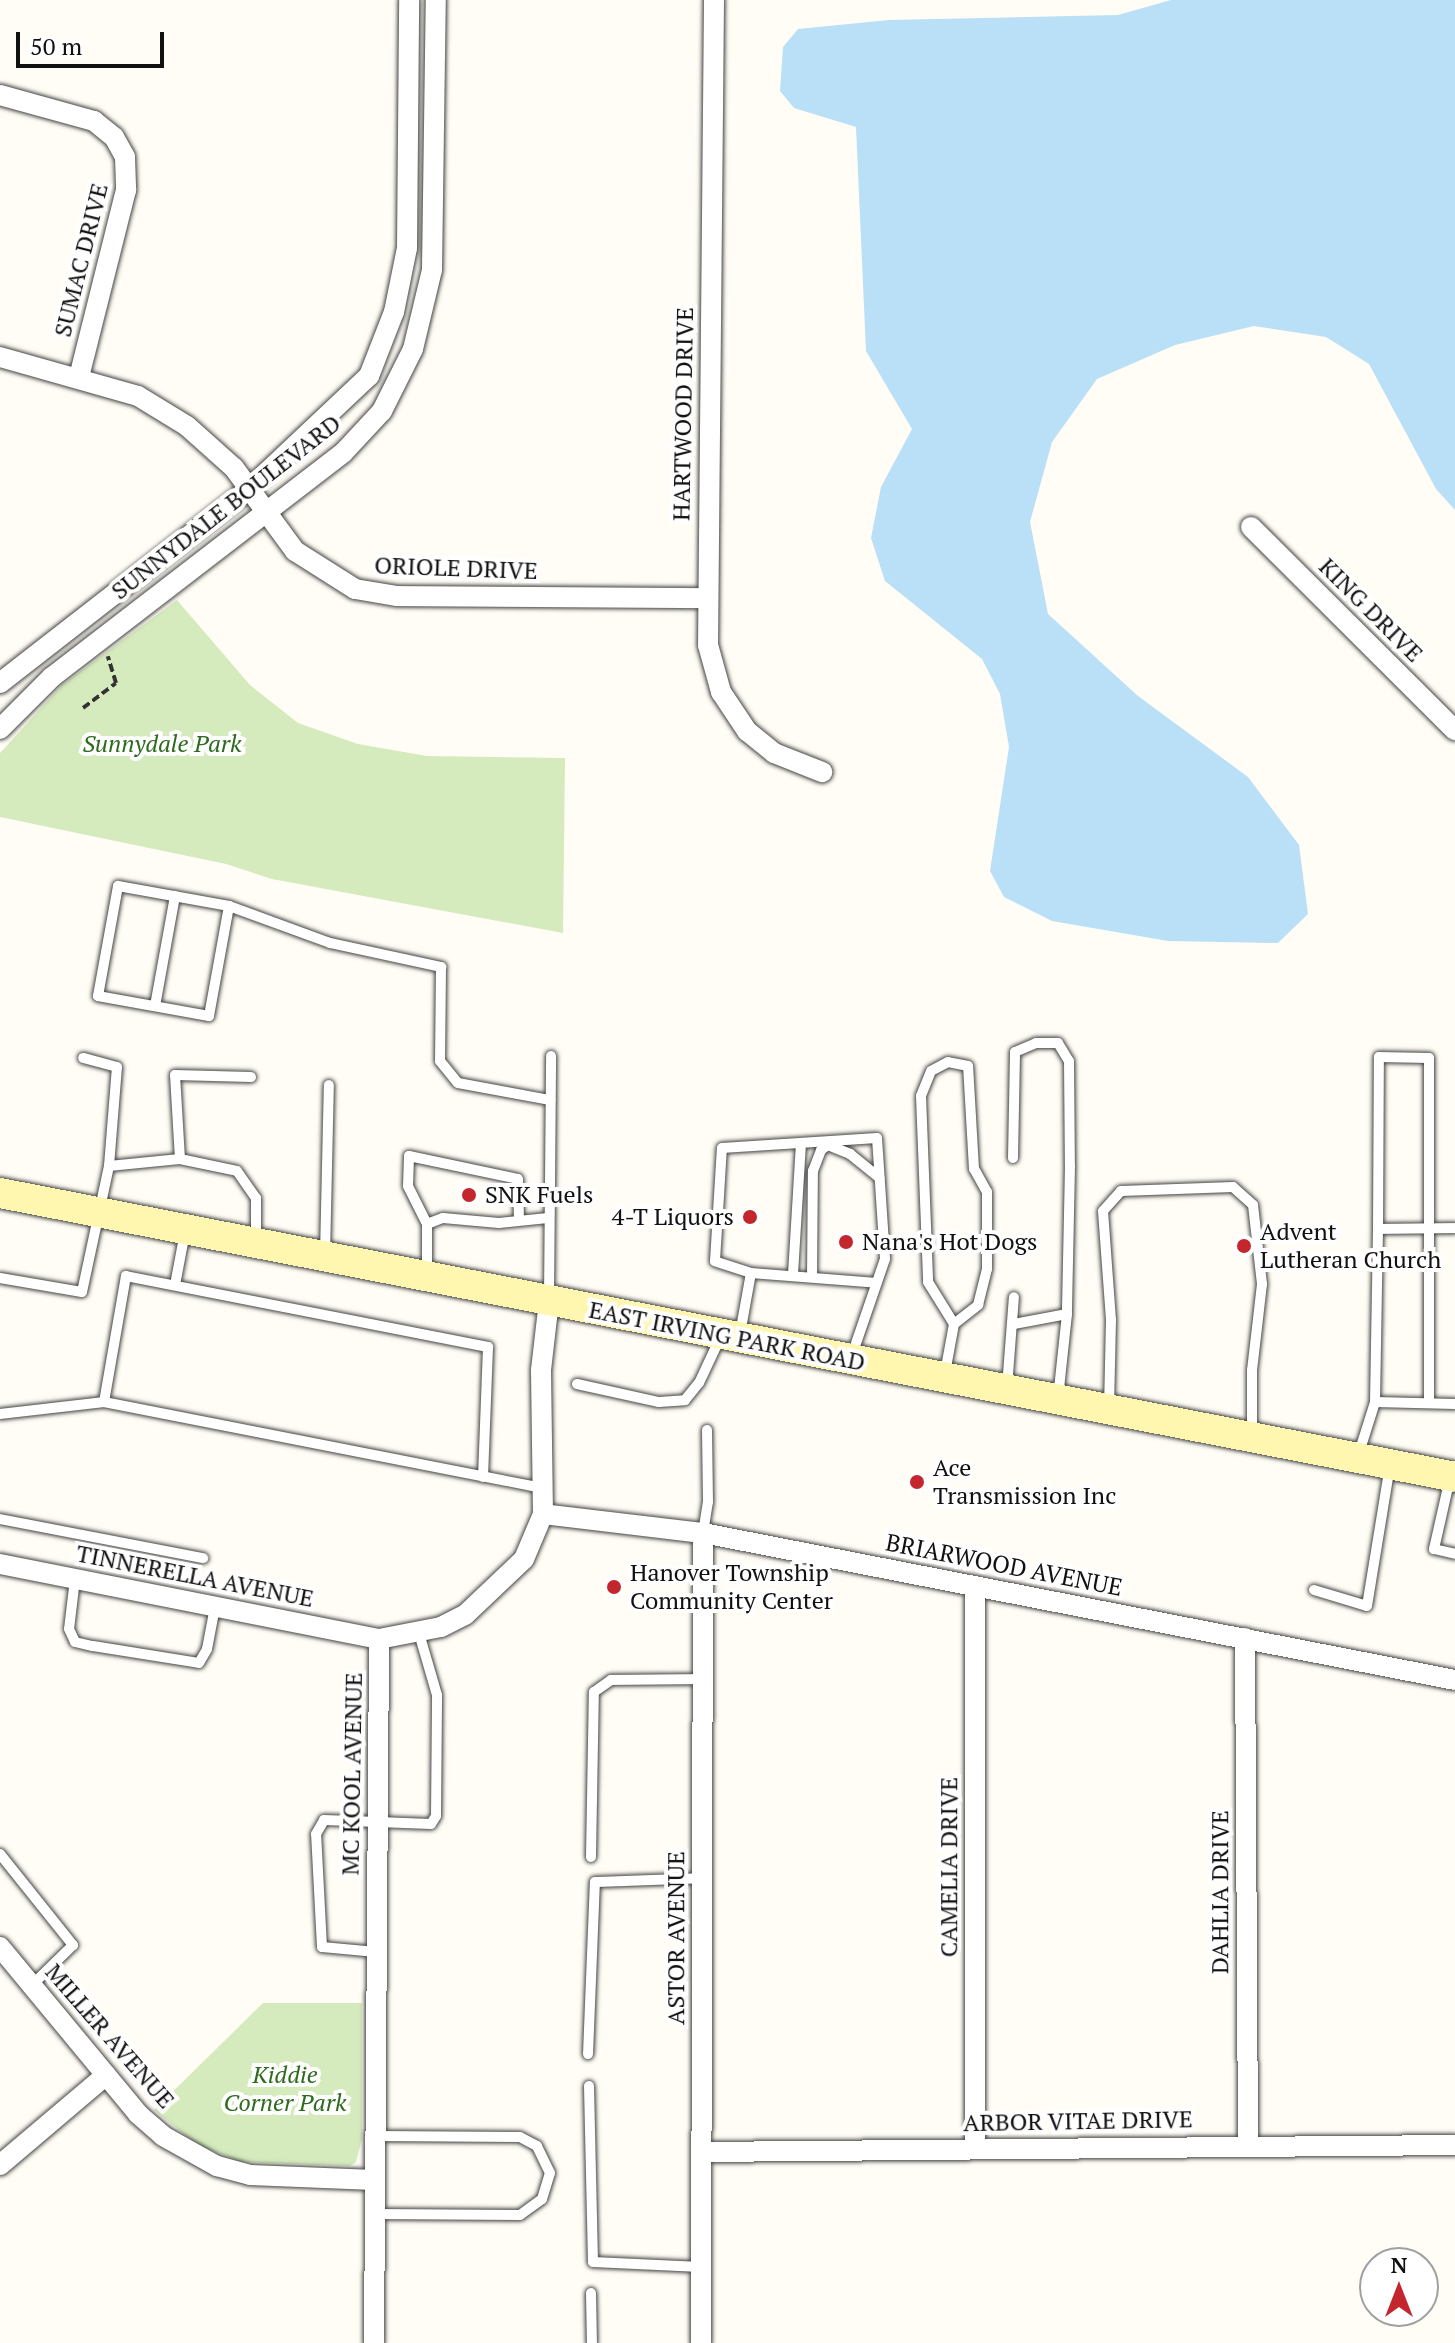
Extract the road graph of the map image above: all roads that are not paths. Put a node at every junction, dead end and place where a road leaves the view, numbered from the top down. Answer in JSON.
{"nodes":[{"id":1,"x":409,"y":0,"type":"edge"},
{"id":2,"x":436,"y":0,"type":"edge"},
{"id":3,"x":714,"y":0,"type":"edge"},
{"id":4,"x":0,"y":95,"type":"edge"},
{"id":5,"x":0,"y":357,"type":"edge"},
{"id":6,"x":79,"y":377,"type":"junction"},
{"id":7,"x":249,"y":489,"type":"junction"},
{"id":8,"x":267,"y":515,"type":"junction"},
{"id":9,"x":1251,"y":527,"type":"dead end"},
{"id":10,"x":706,"y":598,"type":"junction"},
{"id":11,"x":2,"y":678,"type":"edge"},
{"id":12,"x":27,"y":701,"type":"junction"},
{"id":13,"x":0,"y":729,"type":"edge"},
{"id":14,"x":1455,"y":730,"type":"edge"},
{"id":15,"x":822,"y":772,"type":"dead end"},
{"id":16,"x":175,"y":896,"type":"junction"},
{"id":17,"x":229,"y":906,"type":"junction"},
{"id":18,"x":155,"y":1006,"type":"junction"},
{"id":19,"x":551,"y":1056,"type":"dead end"},
{"id":20,"x":83,"y":1058,"type":"dead end"},
{"id":21,"x":251,"y":1077,"type":"dead end"},
{"id":22,"x":329,"y":1085,"type":"dead end"},
{"id":23,"x":550,"y":1100,"type":"junction"},
{"id":24,"x":801,"y":1143,"type":"junction"},
{"id":25,"x":1013,"y":1158,"type":"dead end"},
{"id":26,"x":180,"y":1159,"type":"junction"},
{"id":27,"x":109,"y":1166,"type":"junction"},
{"id":28,"x":880,"y":1178,"type":"junction"},
{"id":29,"x":0,"y":1193,"type":"edge"},
{"id":30,"x":99,"y":1212,"type":"junction"},
{"id":31,"x":548,"y":1218,"type":"junction"},
{"id":32,"x":519,"y":1219,"type":"junction"},
{"id":33,"x":427,"y":1224,"type":"junction"},
{"id":34,"x":1432,"y":1228,"type":"junction"},
{"id":35,"x":1455,"y":1228,"type":"edge"},
{"id":36,"x":186,"y":1229,"type":"junction"},
{"id":37,"x":1378,"y":1229,"type":"junction"},
{"id":38,"x":256,"y":1243,"type":"junction"},
{"id":39,"x":325,"y":1257,"type":"junction"},
{"id":40,"x":751,"y":1273,"type":"junction"},
{"id":41,"x":793,"y":1274,"type":"junction"},
{"id":42,"x":427,"y":1277,"type":"junction"},
{"id":43,"x":812,"y":1277,"type":"junction"},
{"id":44,"x":0,"y":1278,"type":"edge"},
{"id":45,"x":877,"y":1283,"type":"junction"},
{"id":46,"x":175,"y":1285,"type":"junction"},
{"id":47,"x":1014,"y":1297,"type":"dead end"},
{"id":48,"x":549,"y":1301,"type":"junction"},
{"id":49,"x":1067,"y":1314,"type":"junction"},
{"id":50,"x":954,"y":1324,"type":"junction"},
{"id":51,"x":1014,"y":1324,"type":"junction"},
{"id":52,"x":730,"y":1336,"type":"junction"},
{"id":53,"x":850,"y":1360,"type":"junction"},
{"id":54,"x":944,"y":1378,"type":"junction"},
{"id":55,"x":577,"y":1384,"type":"dead end"},
{"id":56,"x":1007,"y":1390,"type":"junction"},
{"id":57,"x":1058,"y":1400,"type":"junction"},
{"id":58,"x":104,"y":1402,"type":"junction"},
{"id":59,"x":1375,"y":1402,"type":"junction"},
{"id":60,"x":1429,"y":1403,"type":"junction"},
{"id":61,"x":1455,"y":1404,"type":"edge"},
{"id":62,"x":1109,"y":1410,"type":"junction"},
{"id":63,"x":0,"y":1414,"type":"edge"},
{"id":64,"x":707,"y":1430,"type":"dead end"},
{"id":65,"x":1252,"y":1437,"type":"junction"},
{"id":66,"x":1358,"y":1458,"type":"junction"},
{"id":67,"x":1390,"y":1464,"type":"junction"},
{"id":68,"x":1453,"y":1476,"type":"edge"},
{"id":69,"x":483,"y":1477,"type":"junction"},
{"id":70,"x":544,"y":1488,"type":"junction"},
{"id":71,"x":543,"y":1514,"type":"junction"},
{"id":72,"x":0,"y":1519,"type":"edge"},
{"id":73,"x":703,"y":1533,"type":"junction"},
{"id":74,"x":1455,"y":1554,"type":"edge"},
{"id":75,"x":203,"y":1558,"type":"dead end"},
{"id":76,"x":0,"y":1564,"type":"edge"},
{"id":77,"x":75,"y":1579,"type":"junction"},
{"id":78,"x":975,"y":1586,"type":"junction"},
{"id":79,"x":1314,"y":1590,"type":"dead end"},
{"id":80,"x":215,"y":1607,"type":"junction"},
{"id":81,"x":419,"y":1633,"type":"junction"},
{"id":82,"x":1245,"y":1638,"type":"junction"},
{"id":83,"x":379,"y":1639,"type":"junction"},
{"id":84,"x":703,"y":1679,"type":"junction"},
{"id":85,"x":1455,"y":1680,"type":"edge"},
{"id":86,"x":378,"y":1825,"type":"junction"},
{"id":87,"x":0,"y":1854,"type":"edge"},
{"id":88,"x":591,"y":1857,"type":"dead end"},
{"id":89,"x":702,"y":1878,"type":"junction"},
{"id":90,"x":0,"y":1947,"type":"edge"},
{"id":91,"x":376,"y":1952,"type":"junction"},
{"id":92,"x":32,"y":1985,"type":"junction"},
{"id":93,"x":588,"y":2054,"type":"dead end"},
{"id":94,"x":106,"y":2075,"type":"junction"},
{"id":95,"x":589,"y":2086,"type":"dead end"},
{"id":96,"x":376,"y":2136,"type":"junction"},
{"id":97,"x":1248,"y":2145,"type":"junction"},
{"id":98,"x":1455,"y":2145,"type":"edge"},
{"id":99,"x":975,"y":2148,"type":"junction"},
{"id":100,"x":701,"y":2152,"type":"junction"},
{"id":101,"x":0,"y":2165,"type":"edge"},
{"id":102,"x":374,"y":2180,"type":"junction"},
{"id":103,"x":374,"y":2214,"type":"junction"},
{"id":104,"x":701,"y":2267,"type":"junction"},
{"id":105,"x":591,"y":2293,"type":"dead end"},
{"id":106,"x":374,"y":2343,"type":"edge"},
{"id":107,"x":592,"y":2343,"type":"edge"},
{"id":108,"x":701,"y":2343,"type":"edge"}],
"edges":[{"from":1,"to":7,"type":"street","name":"SUNNYDALE BOULEVARD"},
{"from":2,"to":8,"type":"street","name":"SUNNYDALE BOULEVARD"},
{"from":3,"to":10,"type":"street","name":"HARTWOOD DRIVE"},
{"from":4,"to":6,"type":"street","name":"SUMAC DRIVE"},
{"from":5,"to":6,"type":"street","name":"ORIOLE DRIVE"},
{"from":6,"to":7,"type":"street","name":"ORIOLE DRIVE"},
{"from":7,"to":8,"type":"street","name":"ORIOLE DRIVE"},
{"from":7,"to":11,"type":"street","name":"SUNNYDALE BOULEVARD"},
{"from":8,"to":10,"type":"street","name":"ORIOLE DRIVE"},
{"from":8,"to":12,"type":"street","name":"SUNNYDALE BOULEVARD"},
{"from":9,"to":14,"type":"street","name":"KING DRIVE"},
{"from":10,"to":15,"type":"street","name":"HARTWOOD DRIVE"},
{"from":11,"to":12,"type":"street"},
{"from":12,"to":13,"type":"street","name":"SUNNYDALE BOULEVARD"},
{"from":16,"to":17,"type":"lane"},
{"from":16,"to":18,"type":"lane"},
{"from":16,"to":18,"type":"lane"},
{"from":17,"to":18,"type":"lane"},
{"from":17,"to":23,"type":"lane"},
{"from":19,"to":23,"type":"lane"},
{"from":20,"to":27,"type":"lane"},
{"from":21,"to":26,"type":"lane"},
{"from":22,"to":39,"type":"lane"},
{"from":23,"to":31,"type":"lane"},
{"from":24,"to":28,"type":"lane"},
{"from":24,"to":40,"type":"lane"},
{"from":24,"to":41,"type":"lane"},
{"from":25,"to":49,"type":"lane"},
{"from":26,"to":27,"type":"lane"},
{"from":26,"to":38,"type":"lane"},
{"from":27,"to":30,"type":"lane"},
{"from":28,"to":43,"type":"lane"},
{"from":28,"to":45,"type":"lane"},
{"from":29,"to":30,"type":"main road","name":"EAST IRVING PARK ROAD"},
{"from":30,"to":36,"type":"main road","name":"EAST IRVING PARK ROAD"},
{"from":30,"to":44,"type":"lane"},
{"from":31,"to":32,"type":"lane"},
{"from":31,"to":48,"type":"lane"},
{"from":32,"to":33,"type":"lane"},
{"from":32,"to":33,"type":"lane"},
{"from":33,"to":42,"type":"lane"},
{"from":34,"to":35,"type":"lane"},
{"from":34,"to":37,"type":"lane"},
{"from":34,"to":37,"type":"lane"},
{"from":34,"to":60,"type":"lane"},
{"from":36,"to":38,"type":"main road","name":"EAST IRVING PARK ROAD"},
{"from":36,"to":46,"type":"lane"},
{"from":37,"to":59,"type":"lane"},
{"from":38,"to":39,"type":"main road","name":"EAST IRVING PARK ROAD"},
{"from":39,"to":42,"type":"main road","name":"EAST IRVING PARK ROAD"},
{"from":40,"to":41,"type":"lane"},
{"from":40,"to":52,"type":"lane"},
{"from":41,"to":43,"type":"lane"},
{"from":42,"to":48,"type":"main road","name":"EAST IRVING PARK ROAD"},
{"from":43,"to":45,"type":"lane"},
{"from":45,"to":53,"type":"lane"},
{"from":46,"to":58,"type":"lane"},
{"from":46,"to":69,"type":"lane"},
{"from":47,"to":51,"type":"lane"},
{"from":48,"to":52,"type":"main road","name":"EAST IRVING PARK ROAD"},
{"from":48,"to":70,"type":"street","name":"MC KOOL AVENUE"},
{"from":49,"to":51,"type":"lane"},
{"from":49,"to":57,"type":"lane"},
{"from":50,"to":50,"type":"lane"},
{"from":50,"to":54,"type":"lane"},
{"from":51,"to":56,"type":"lane"},
{"from":52,"to":53,"type":"main road","name":"EAST IRVING PARK ROAD"},
{"from":52,"to":55,"type":"lane"},
{"from":53,"to":54,"type":"main road","name":"EAST IRVING PARK ROAD"},
{"from":54,"to":56,"type":"main road","name":"EAST IRVING PARK ROAD"},
{"from":56,"to":57,"type":"main road","name":"EAST IRVING PARK ROAD"},
{"from":57,"to":62,"type":"main road","name":"EAST IRVING PARK ROAD"},
{"from":58,"to":63,"type":"lane"},
{"from":58,"to":69,"type":"lane"},
{"from":59,"to":60,"type":"lane"},
{"from":59,"to":66,"type":"lane"},
{"from":60,"to":61,"type":"lane"},
{"from":62,"to":65,"type":"main road","name":"EAST IRVING PARK ROAD"},
{"from":62,"to":65,"type":"lane"},
{"from":64,"to":73,"type":"lane"},
{"from":65,"to":66,"type":"main road","name":"EAST IRVING PARK ROAD"},
{"from":66,"to":67,"type":"main road","name":"EAST IRVING PARK ROAD"},
{"from":67,"to":68,"type":"main road","name":"EAST IRVING PARK ROAD"},
{"from":67,"to":79,"type":"lane"},
{"from":68,"to":74,"type":"lane"},
{"from":69,"to":70,"type":"lane"},
{"from":70,"to":71,"type":"street","name":"MC KOOL AVENUE"},
{"from":71,"to":73,"type":"street","name":"BRIARWOOD AVENUE"},
{"from":71,"to":81,"type":"street","name":"MC KOOL AVENUE"},
{"from":72,"to":75,"type":"lane"},
{"from":73,"to":78,"type":"street","name":"BRIARWOOD AVENUE"},
{"from":73,"to":84,"type":"street","name":"ASTOR AVENUE"},
{"from":76,"to":77,"type":"street","name":"TINNERELLA AVENUE"},
{"from":77,"to":80,"type":"street","name":"TINNERELLA AVENUE"},
{"from":77,"to":80,"type":"lane"},
{"from":78,"to":82,"type":"street","name":"BRIARWOOD AVENUE"},
{"from":78,"to":99,"type":"street","name":"CAMELIA DRIVE"},
{"from":80,"to":83,"type":"street","name":"TINNERELLA AVENUE"},
{"from":81,"to":83,"type":"street","name":"MC KOOL AVENUE"},
{"from":81,"to":86,"type":"lane"},
{"from":82,"to":85,"type":"street","name":"BRIARWOOD AVENUE"},
{"from":82,"to":97,"type":"street","name":"DAHLIA DRIVE"},
{"from":83,"to":86,"type":"street","name":"MC KOOL AVENUE"},
{"from":84,"to":88,"type":"lane"},
{"from":84,"to":89,"type":"street","name":"ASTOR AVENUE"},
{"from":86,"to":91,"type":"street","name":"MC KOOL AVENUE"},
{"from":86,"to":91,"type":"lane"},
{"from":87,"to":92,"type":"lane"},
{"from":89,"to":93,"type":"lane"},
{"from":89,"to":100,"type":"street","name":"ASTOR AVENUE"},
{"from":90,"to":92,"type":"street","name":"MILLER AVENUE"},
{"from":91,"to":96,"type":"street","name":"MC KOOL AVENUE"},
{"from":92,"to":94,"type":"street","name":"MILLER AVENUE"},
{"from":94,"to":101,"type":"street"},
{"from":94,"to":102,"type":"street","name":"MILLER AVENUE"},
{"from":95,"to":104,"type":"lane"},
{"from":96,"to":102,"type":"street","name":"MC KOOL AVENUE"},
{"from":96,"to":103,"type":"lane"},
{"from":97,"to":98,"type":"street","name":"ARBOR VITAE DRIVE"},
{"from":97,"to":99,"type":"street","name":"ARBOR VITAE DRIVE"},
{"from":99,"to":100,"type":"street","name":"ARBOR VITAE DRIVE"},
{"from":100,"to":104,"type":"street","name":"ASTOR AVENUE"},
{"from":102,"to":103,"type":"street","name":"MC KOOL AVENUE"},
{"from":103,"to":106,"type":"street","name":"MC KOOL AVENUE"},
{"from":104,"to":108,"type":"street","name":"ASTOR AVENUE"},
{"from":105,"to":107,"type":"lane"}]}
